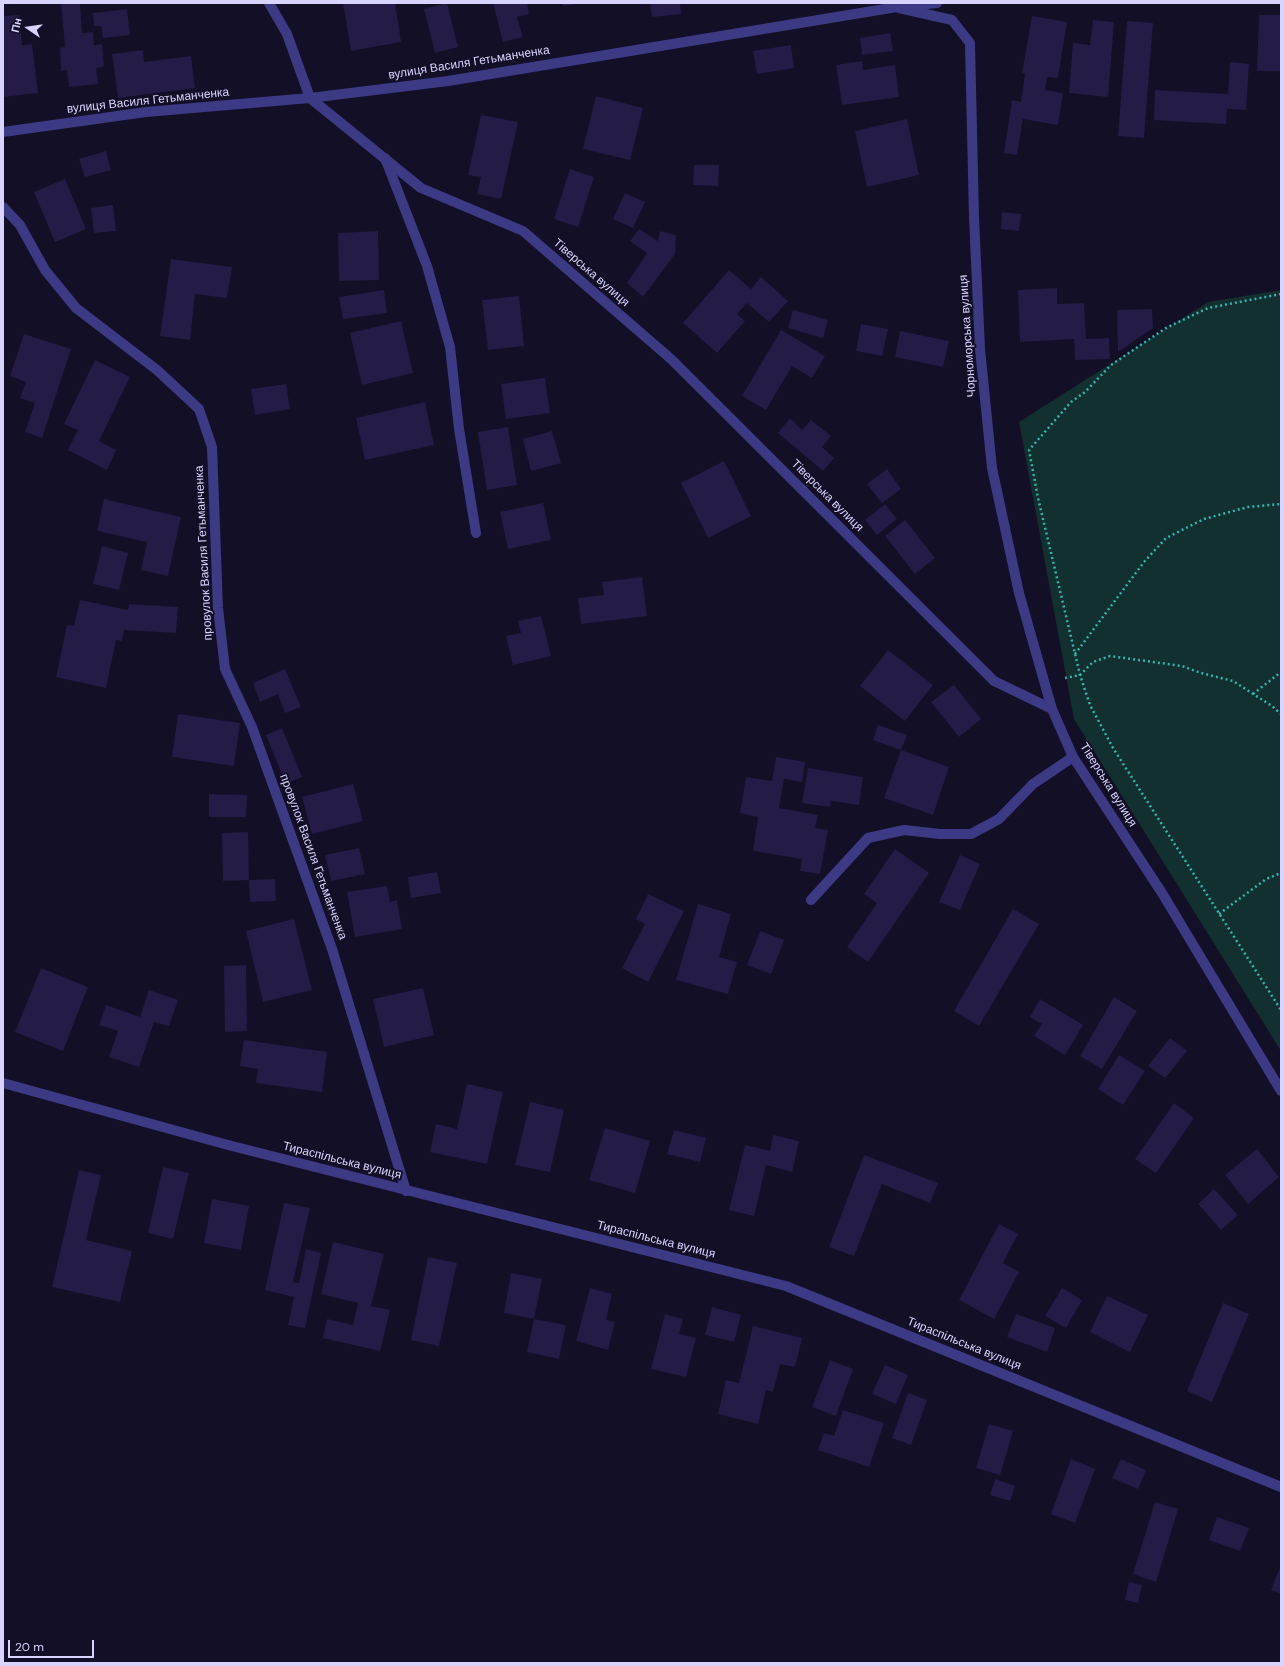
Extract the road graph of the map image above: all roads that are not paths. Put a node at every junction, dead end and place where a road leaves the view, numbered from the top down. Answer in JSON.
{"nodes":[{"id":1,"x":269,"y":3,"type":"edge"},
{"id":2,"x":938,"y":3,"type":"edge"},
{"id":3,"x":897,"y":5,"type":"edge"},
{"id":4,"x":310,"y":98,"type":"junction"},
{"id":5,"x":3,"y":132,"type":"edge"},
{"id":6,"x":385,"y":158,"type":"junction"},
{"id":7,"x":3,"y":207,"type":"edge"},
{"id":8,"x":476,"y":533,"type":"dead end"},
{"id":9,"x":1052,"y":709,"type":"junction"},
{"id":10,"x":1074,"y":757,"type":"junction"},
{"id":11,"x":811,"y":900,"type":"dead end"},
{"id":12,"x":3,"y":1084,"type":"edge"},
{"id":13,"x":1281,"y":1091,"type":"edge"},
{"id":14,"x":406,"y":1191,"type":"junction"},
{"id":15,"x":1281,"y":1487,"type":"edge"}],
"edges":[{"from":1,"to":4,"type":"street"},
{"from":2,"to":3,"type":"street","name":"вулиця Василя Гетьманченка"},
{"from":3,"to":4,"type":"street","name":"вулиця Василя Гетьманченка"},
{"from":3,"to":9,"type":"street","name":"Чорноморська вулиця"},
{"from":4,"to":5,"type":"street","name":"вулиця Василя Гетьманченка"},
{"from":4,"to":6,"type":"street","name":"Тіверська вулиця"},
{"from":6,"to":8,"type":"street"},
{"from":6,"to":9,"type":"street","name":"Тіверська вулиця"},
{"from":7,"to":14,"type":"street","name":"провулок Василя Гетьманченка"},
{"from":9,"to":10,"type":"street","name":"Тіверська вулиця"},
{"from":10,"to":11,"type":"street"},
{"from":10,"to":13,"type":"street","name":"Тіверська вулиця"},
{"from":12,"to":14,"type":"street","name":"Тираспільська вулиця"},
{"from":14,"to":15,"type":"street","name":"Тираспільська вулиця"}]}
